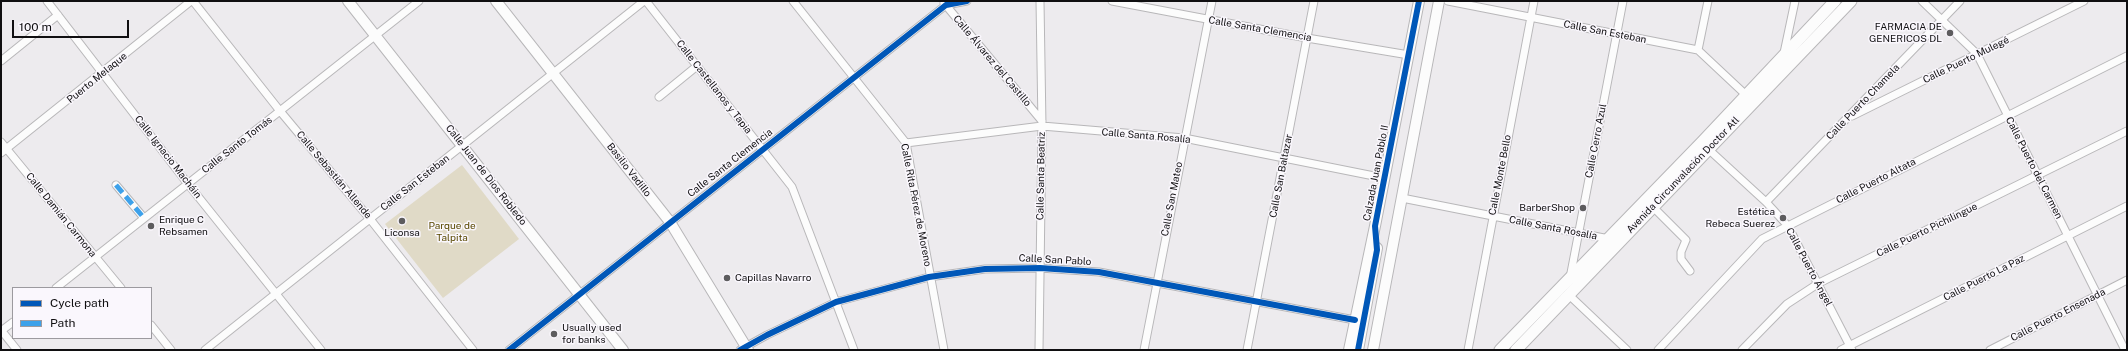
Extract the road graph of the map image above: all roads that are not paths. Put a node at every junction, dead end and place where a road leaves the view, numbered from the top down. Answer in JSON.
{"nodes":[{"id":1,"x":47,"y":1,"type":"edge"},
{"id":2,"x":192,"y":1,"type":"edge"},
{"id":3,"x":348,"y":1,"type":"edge"},
{"id":4,"x":419,"y":1,"type":"edge"},
{"id":5,"x":496,"y":1,"type":"edge"},
{"id":6,"x":645,"y":1,"type":"edge"},
{"id":7,"x":793,"y":1,"type":"edge"},
{"id":8,"x":967,"y":1,"type":"edge"},
{"id":9,"x":1040,"y":1,"type":"edge"},
{"id":10,"x":1112,"y":1,"type":"edge"},
{"id":11,"x":1212,"y":1,"type":"edge"},
{"id":12,"x":1314,"y":1,"type":"edge"},
{"id":13,"x":1419,"y":1,"type":"edge"},
{"id":14,"x":1439,"y":1,"type":"edge"},
{"id":15,"x":1448,"y":1,"type":"edge"},
{"id":16,"x":1534,"y":1,"type":"edge"},
{"id":17,"x":1623,"y":1,"type":"edge"},
{"id":18,"x":1708,"y":1,"type":"edge"},
{"id":19,"x":1795,"y":1,"type":"edge"},
{"id":20,"x":1835,"y":1,"type":"edge"},
{"id":21,"x":1851,"y":1,"type":"edge"},
{"id":22,"x":1922,"y":1,"type":"edge"},
{"id":23,"x":1960,"y":1,"type":"edge"},
{"id":24,"x":2084,"y":1,"type":"edge"},
{"id":25,"x":944,"y":3,"type":"edge"},
{"id":26,"x":58,"y":15,"type":"junction"},
{"id":27,"x":1531,"y":18,"type":"junction"},
{"id":28,"x":1208,"y":20,"type":"junction"},
{"id":29,"x":1942,"y":20,"type":"junction"},
{"id":30,"x":1616,"y":34,"type":"junction"},
{"id":31,"x":375,"y":36,"type":"junction"},
{"id":32,"x":1307,"y":38,"type":"junction"},
{"id":33,"x":1698,"y":50,"type":"junction"},
{"id":34,"x":1977,"y":54,"type":"junction"},
{"id":35,"x":1409,"y":55,"type":"junction"},
{"id":36,"x":1784,"y":55,"type":"junction"},
{"id":37,"x":2127,"y":56,"type":"edge"},
{"id":38,"x":1,"y":61,"type":"edge"},
{"id":39,"x":697,"y":66,"type":"junction"},
{"id":40,"x":104,"y":73,"type":"junction"},
{"id":41,"x":552,"y":74,"type":"junction"},
{"id":42,"x":854,"y":77,"type":"junction"},
{"id":43,"x":1746,"y":96,"type":"junction"},
{"id":44,"x":659,"y":97,"type":"dead end"},
{"id":45,"x":280,"y":111,"type":"junction"},
{"id":46,"x":2008,"y":116,"type":"junction"},
{"id":47,"x":1847,"y":118,"type":"junction"},
{"id":48,"x":1042,"y":124,"type":"junction"},
{"id":49,"x":2127,"y":131,"type":"edge"},
{"id":50,"x":1184,"y":138,"type":"junction"},
{"id":51,"x":1,"y":142,"type":"edge"},
{"id":52,"x":906,"y":143,"type":"junction"},
{"id":53,"x":463,"y":145,"type":"junction"},
{"id":54,"x":1705,"y":146,"type":"junction"},
{"id":55,"x":763,"y":149,"type":"junction"},
{"id":56,"x":4,"y":151,"type":"edge"},
{"id":57,"x":1284,"y":158,"type":"junction"},
{"id":58,"x":2038,"y":176,"type":"junction"},
{"id":59,"x":1384,"y":178,"type":"junction"},
{"id":60,"x":116,"y":184,"type":"dead end"},
{"id":61,"x":188,"y":184,"type":"junction"},
{"id":62,"x":1402,"y":198,"type":"junction"},
{"id":63,"x":1766,"y":202,"type":"junction"},
{"id":64,"x":1653,"y":206,"type":"junction"},
{"id":65,"x":2127,"y":206,"type":"edge"},
{"id":66,"x":1492,"y":216,"type":"junction"},
{"id":67,"x":144,"y":218,"type":"junction"},
{"id":68,"x":370,"y":218,"type":"junction"},
{"id":69,"x":670,"y":222,"type":"junction"},
{"id":70,"x":1396,"y":225,"type":"junction"},
{"id":71,"x":1375,"y":226,"type":"junction"},
{"id":72,"x":1788,"y":226,"type":"junction"},
{"id":73,"x":1578,"y":233,"type":"junction"},
{"id":74,"x":2068,"y":236,"type":"junction"},
{"id":75,"x":1609,"y":239,"type":"junction"},
{"id":76,"x":96,"y":257,"type":"junction"},
{"id":77,"x":1040,"y":268,"type":"junction"},
{"id":78,"x":1690,"y":271,"type":"dead end"},
{"id":79,"x":929,"y":277,"type":"junction"},
{"id":80,"x":2127,"y":280,"type":"edge"},
{"id":81,"x":1569,"y":281,"type":"junction"},
{"id":82,"x":1156,"y":282,"type":"junction"},
{"id":83,"x":1819,"y":283,"type":"junction"},
{"id":84,"x":57,"y":287,"type":"edge"},
{"id":85,"x":120,"y":287,"type":"edge"},
{"id":86,"x":276,"y":294,"type":"junction"},
{"id":87,"x":579,"y":295,"type":"junction"},
{"id":88,"x":1569,"y":295,"type":"junction"},
{"id":89,"x":2098,"y":295,"type":"junction"},
{"id":90,"x":1257,"y":300,"type":"junction"},
{"id":91,"x":836,"y":302,"type":"junction"},
{"id":92,"x":1371,"y":306,"type":"junction"},
{"id":93,"x":1355,"y":320,"type":"junction"},
{"id":94,"x":12,"y":323,"type":"edge"},
{"id":95,"x":152,"y":326,"type":"edge"},
{"id":96,"x":1,"y":331,"type":"edge"},
{"id":97,"x":1851,"y":348,"type":"edge"},
{"id":98,"x":744,"y":349,"type":"edge"},
{"id":99,"x":17,"y":350,"type":"edge"},
{"id":100,"x":171,"y":350,"type":"edge"},
{"id":101,"x":205,"y":350,"type":"edge"},
{"id":102,"x":321,"y":350,"type":"edge"},
{"id":103,"x":473,"y":350,"type":"edge"},
{"id":104,"x":509,"y":350,"type":"edge"},
{"id":105,"x":623,"y":350,"type":"edge"},
{"id":106,"x":854,"y":350,"type":"edge"},
{"id":107,"x":944,"y":350,"type":"edge"},
{"id":108,"x":1039,"y":350,"type":"edge"},
{"id":109,"x":1144,"y":350,"type":"edge"},
{"id":110,"x":1247,"y":350,"type":"edge"},
{"id":111,"x":1349,"y":350,"type":"edge"},
{"id":112,"x":1358,"y":350,"type":"edge"},
{"id":113,"x":1367,"y":350,"type":"edge"},
{"id":114,"x":1373,"y":350,"type":"edge"},
{"id":115,"x":1468,"y":350,"type":"edge"},
{"id":116,"x":1500,"y":350,"type":"edge"},
{"id":117,"x":1516,"y":350,"type":"edge"},
{"id":118,"x":1627,"y":350,"type":"edge"},
{"id":119,"x":1658,"y":350,"type":"edge"},
{"id":120,"x":1742,"y":350,"type":"edge"},
{"id":121,"x":1841,"y":350,"type":"edge"},
{"id":122,"x":1990,"y":350,"type":"edge"},
{"id":123,"x":2125,"y":350,"type":"edge"}],
"edges":[{"from":1,"to":26,"type":"street","name":"Calle Ignacio Macháin"},
{"from":2,"to":40,"type":"street","name":"Puerto Melaque"},
{"from":2,"to":45,"type":"street","name":"Calle Sebastián Allende"},
{"from":3,"to":31,"type":"street","name":"Calle Juan de Dios Robledo"},
{"from":4,"to":31,"type":"street","name":"Calle Santo Tomás"},
{"from":5,"to":41,"type":"street","name":"Basilio Vadillo"},
{"from":6,"to":39,"type":"street","name":"Calle Castellanos y Tapia"},
{"from":6,"to":41,"type":"street","name":"Calle San Esteban"},
{"from":7,"to":42,"type":"street","name":"Calle Rita Pérez de Moreno"},
{"from":8,"to":25,"type":"street","name":"Calle Santa Clemencia"},
{"from":9,"to":48,"type":"street","name":"Calle Santa Beatriz"},
{"from":10,"to":28,"type":"street","name":"Calle Santa Clemencia"},
{"from":11,"to":28,"type":"street","name":"Calle San Mateo"},
{"from":12,"to":32,"type":"street","name":"Calle San Baltazar"},
{"from":13,"to":35,"type":"street","name":"Calzada Juan Pablo II"},
{"from":14,"to":62,"type":"street","name":"Calzada Juan Pablo II"},
{"from":15,"to":27,"type":"street","name":"Calle San Esteban"},
{"from":16,"to":27,"type":"street","name":"Calle Monte Bello"},
{"from":17,"to":30,"type":"street","name":"Calle Cerro Azul"},
{"from":18,"to":33,"type":"street"},
{"from":19,"to":36,"type":"street"},
{"from":20,"to":36,"type":"main road","name":"Avenida Circunvalación Doctor Atl"},
{"from":21,"to":54,"type":"main road","name":"Avenida Circunvalación Doctor Atl"},
{"from":22,"to":29,"type":"street","name":"Calle Puerto del Carmen"},
{"from":23,"to":29,"type":"street","name":"Calle Puerto Chamela"},
{"from":24,"to":34,"type":"street","name":"Calle Puerto Mulegé"},
{"from":25,"to":42,"type":"street","name":"Calle Santa Clemencia"},
{"from":25,"to":48,"type":"street","name":"Calle Álvarez del Castillo"},
{"from":26,"to":38,"type":"street"},
{"from":26,"to":40,"type":"street","name":"Calle Ignacio Macháin"},
{"from":27,"to":30,"type":"street","name":"Calle San Esteban"},
{"from":27,"to":66,"type":"street","name":"Calle Monte Bello"},
{"from":28,"to":32,"type":"street","name":"Calle Santa Clemencia"},
{"from":28,"to":50,"type":"street","name":"Calle San Mateo"},
{"from":29,"to":34,"type":"street","name":"Calle Puerto del Carmen"},
{"from":29,"to":47,"type":"street","name":"Calle Puerto Chamela"},
{"from":30,"to":33,"type":"street","name":"Calle San Esteban"},
{"from":30,"to":73,"type":"street","name":"Calle Cerro Azul"},
{"from":31,"to":45,"type":"street","name":"Calle Santo Tomás"},
{"from":31,"to":53,"type":"street","name":"Calle Juan de Dios Robledo"},
{"from":32,"to":35,"type":"street","name":"Calle Santa Clemencia"},
{"from":32,"to":57,"type":"street","name":"Calle San Baltazar"},
{"from":33,"to":43,"type":"street"},
{"from":34,"to":46,"type":"street","name":"Calle Puerto del Carmen"},
{"from":34,"to":47,"type":"street","name":"Calle Puerto Mulegé"},
{"from":35,"to":59,"type":"street","name":"Calzada Juan Pablo II"},
{"from":36,"to":43,"type":"main road","name":"Avenida Circunvalación Doctor Atl"},
{"from":37,"to":46,"type":"street","name":"Calle Puerto Altata"},
{"from":39,"to":44,"type":"street"},
{"from":39,"to":55,"type":"street","name":"Calle Castellanos y Tapia"},
{"from":40,"to":56,"type":"street","name":"Puerto Melaque"},
{"from":40,"to":61,"type":"street","name":"Calle Ignacio Macháin"},
{"from":41,"to":53,"type":"street","name":"Calle San Esteban"},
{"from":41,"to":69,"type":"street","name":"Basilio Vadillo"},
{"from":42,"to":52,"type":"street","name":"Calle Rita Pérez de Moreno"},
{"from":42,"to":55,"type":"street","name":"Calle Santa Clemencia"},
{"from":43,"to":54,"type":"main road","name":"Avenida Circunvalación Doctor Atl"},
{"from":45,"to":61,"type":"street","name":"Calle Santo Tomás"},
{"from":45,"to":68,"type":"street","name":"Calle Sebastián Allende"},
{"from":46,"to":58,"type":"street","name":"Calle Puerto del Carmen"},
{"from":46,"to":72,"type":"street","name":"Calle Puerto Altata"},
{"from":47,"to":63,"type":"street","name":"Calle Puerto Chamela"},
{"from":48,"to":50,"type":"street","name":"Calle Santa Rosalía"},
{"from":48,"to":52,"type":"street","name":"Calle Santa Rosalía"},
{"from":48,"to":77,"type":"street","name":"Calle Santa Beatriz"},
{"from":49,"to":58,"type":"street","name":"Calle Puerto Pichilingue"},
{"from":50,"to":57,"type":"street","name":"Calle Santa Rosalía"},
{"from":50,"to":82,"type":"street","name":"Calle San Mateo"},
{"from":51,"to":56,"type":"street","name":"Calle Damián Carmona"},
{"from":52,"to":79,"type":"street","name":"Calle Rita Pérez de Moreno"},
{"from":53,"to":68,"type":"street","name":"Calle San Esteban"},
{"from":53,"to":87,"type":"street","name":"Calle Juan de Dios Robledo"},
{"from":54,"to":63,"type":"street","name":"Calle Puerto Ángel"},
{"from":54,"to":64,"type":"main road","name":"Avenida Circunvalación Doctor Atl"},
{"from":54,"to":75,"type":"main road","name":"Avenida Circunvalación Doctor Atl"},
{"from":55,"to":69,"type":"street","name":"Calle Santa Clemencia"},
{"from":55,"to":91,"type":"street","name":"Calle Castellanos y Tapia"},
{"from":56,"to":76,"type":"street","name":"Calle Damián Carmona"},
{"from":57,"to":59,"type":"street","name":"Calle Santa Rosalía"},
{"from":57,"to":90,"type":"street","name":"Calle San Baltazar"},
{"from":58,"to":74,"type":"street","name":"Calle Puerto del Carmen"},
{"from":58,"to":83,"type":"street","name":"Calle Puerto Pichilingue"},
{"from":59,"to":71,"type":"street","name":"Calzada Juan Pablo II"},
{"from":60,"to":67,"type":"street"},
{"from":61,"to":67,"type":"street","name":"Calle Santo Tomás"},
{"from":61,"to":86,"type":"street","name":"Calle Ignacio Macháin"},
{"from":62,"to":66,"type":"street","name":"Calle Santa Rosalía"},
{"from":62,"to":70,"type":"street","name":"Calzada Juan Pablo II"},
{"from":63,"to":72,"type":"street","name":"Calle Puerto Ángel"},
{"from":64,"to":78,"type":"street"},
{"from":64,"to":88,"type":"main road","name":"Avenida Circunvalación Doctor Atl"},
{"from":65,"to":74,"type":"street","name":"Calle Puerto La Paz"},
{"from":66,"to":73,"type":"street","name":"Calle Santa Rosalía"},
{"from":66,"to":115,"type":"street","name":"Calle Monte Bello"},
{"from":67,"to":76,"type":"street","name":"Calle Santo Tomás"},
{"from":68,"to":86,"type":"street","name":"Calle San Esteban"},
{"from":68,"to":103,"type":"street","name":"Calle Sebastián Allende"},
{"from":69,"to":87,"type":"street","name":"Calle Santa Clemencia"},
{"from":69,"to":98,"type":"street","name":"Basilio Vadillo"},
{"from":70,"to":92,"type":"street","name":"Calzada Juan Pablo II"},
{"from":70,"to":114,"type":"street","name":"Calzada Juan Pablo II"},
{"from":71,"to":92,"type":"street","name":"Calzada Juan Pablo II"},
{"from":71,"to":93,"type":"street","name":"Calzada Juan Pablo II"},
{"from":72,"to":83,"type":"street","name":"Calle Puerto Ángel"},
{"from":72,"to":119,"type":"street","name":"Calle Puerto Altata"},
{"from":73,"to":75,"type":"street","name":"Calle Santa Rosalía"},
{"from":73,"to":81,"type":"street","name":"Calle Cerro Azul"},
{"from":74,"to":89,"type":"street","name":"Calle Puerto del Carmen"},
{"from":74,"to":97,"type":"street","name":"Calle Puerto La Paz"},
{"from":75,"to":81,"type":"main road","name":"Avenida Circunvalación Doctor Atl"},
{"from":76,"to":84,"type":"street","name":"Calle Santo Tomás"},
{"from":76,"to":85,"type":"street","name":"Calle Damián Carmona"},
{"from":77,"to":79,"type":"street","name":"Calle San Pablo"},
{"from":77,"to":82,"type":"street","name":"Calle San Pablo"},
{"from":77,"to":108,"type":"street","name":"Calle Santa Beatriz"},
{"from":79,"to":91,"type":"street","name":"Calle San Pablo"},
{"from":79,"to":107,"type":"street","name":"Calle Rita Pérez de Moreno"},
{"from":80,"to":89,"type":"street","name":"Calle Puerto Ensenada"},
{"from":81,"to":116,"type":"main road","name":"Avenida Circunvalación Doctor Atl"},
{"from":82,"to":90,"type":"street","name":"Calle San Pablo"},
{"from":82,"to":109,"type":"street","name":"Calle San Mateo"},
{"from":83,"to":97,"type":"street","name":"Calle Puerto Ángel"},
{"from":83,"to":120,"type":"street","name":"Calle Puerto Pichilingue"},
{"from":86,"to":101,"type":"street","name":"Calle San Esteban"},
{"from":86,"to":102,"type":"street","name":"Calle Ignacio Macháin"},
{"from":87,"to":104,"type":"street","name":"Calle Santa Clemencia"},
{"from":87,"to":105,"type":"street","name":"Calle Juan de Dios Robledo"},
{"from":88,"to":117,"type":"main road","name":"Avenida Circunvalación Doctor Atl"},
{"from":88,"to":118,"type":"street"},
{"from":89,"to":122,"type":"street","name":"Calle Puerto Ensenada"},
{"from":89,"to":123,"type":"street","name":"Calle Puerto del Carmen"},
{"from":90,"to":93,"type":"street","name":"Calle San Pablo"},
{"from":90,"to":110,"type":"street","name":"Calle San Baltazar"},
{"from":91,"to":98,"type":"street","name":"Calle San Pablo"},
{"from":91,"to":106,"type":"street","name":"Calle Castellanos y Tapia"},
{"from":92,"to":112,"type":"street","name":"Calzada Juan Pablo II"},
{"from":92,"to":113,"type":"street","name":"Calzada Juan Pablo II"},
{"from":93,"to":111,"type":"street","name":"Calzada Juan Pablo II"},
{"from":94,"to":96,"type":"street"},
{"from":95,"to":100,"type":"street"},
{"from":96,"to":99,"type":"street"},
{"from":97,"to":121,"type":"street","name":"Calle Puerto La Paz"}]}
